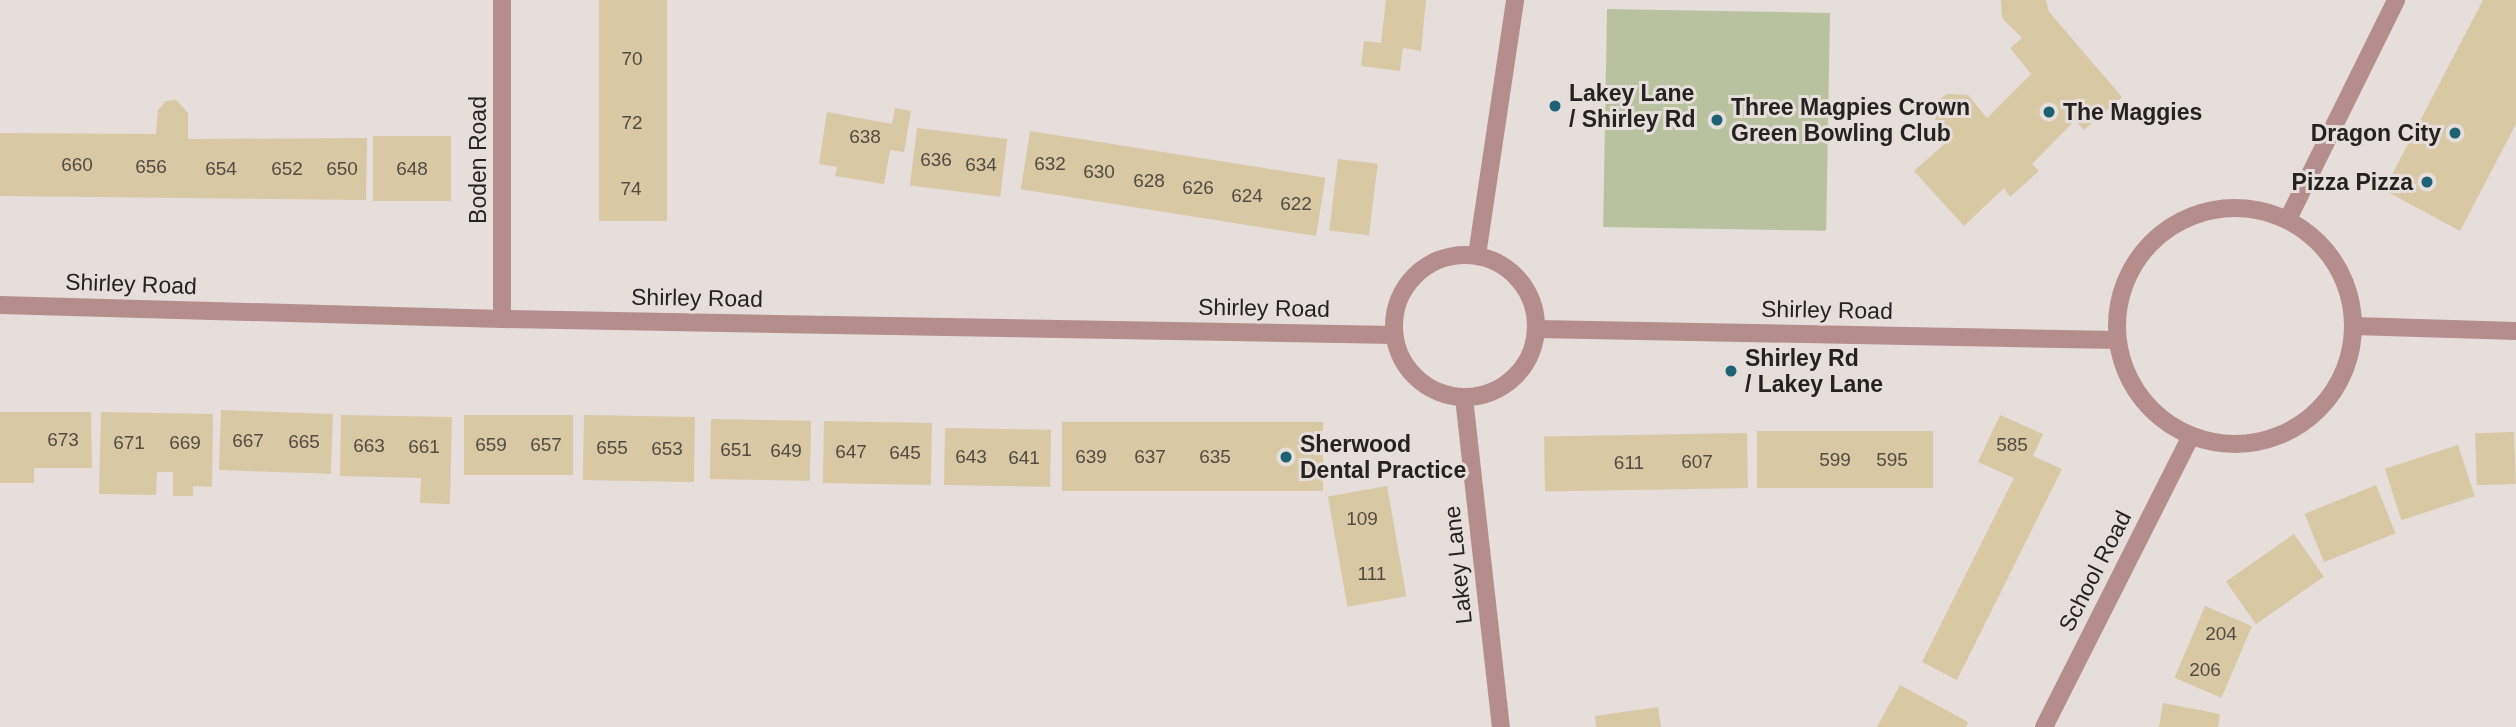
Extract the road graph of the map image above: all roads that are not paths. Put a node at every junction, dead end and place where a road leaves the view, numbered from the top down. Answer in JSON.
{"nodes":[{"id":1,"x":502,"y":0,"type":"edge"},
{"id":2,"x":1515,"y":0,"type":"edge"},
{"id":3,"x":2396,"y":0,"type":"edge"},
{"id":4,"x":2288,"y":219,"type":"junction"},
{"id":5,"x":1477,"y":255,"type":"junction"},
{"id":6,"x":0,"y":305,"type":"edge"},
{"id":7,"x":502,"y":319,"type":"junction"},
{"id":8,"x":2354,"y":326,"type":"junction"},
{"id":9,"x":1537,"y":329,"type":"junction"},
{"id":10,"x":2516,"y":331,"type":"edge"},
{"id":11,"x":1394,"y":335,"type":"junction"},
{"id":12,"x":2117,"y":340,"type":"junction"},
{"id":13,"x":1464,"y":398,"type":"junction"},
{"id":14,"x":2191,"y":436,"type":"junction"},
{"id":15,"x":1502,"y":727,"type":"edge"},
{"id":16,"x":2043,"y":727,"type":"edge"}],
"edges":[{"from":1,"to":7,"type":"street","name":"Boden Road"},
{"from":2,"to":5,"type":"street"},
{"from":3,"to":4,"type":"street"},
{"from":4,"to":8,"type":"street"},
{"from":4,"to":12,"type":"street"},
{"from":5,"to":9,"type":"street"},
{"from":5,"to":11,"type":"street"},
{"from":6,"to":7,"type":"street","name":"Shirley Road"},
{"from":7,"to":11,"type":"street","name":"Shirley Road"},
{"from":8,"to":10,"type":"street"},
{"from":8,"to":14,"type":"street"},
{"from":9,"to":12,"type":"street","name":"Shirley Road"},
{"from":9,"to":13,"type":"street"},
{"from":11,"to":13,"type":"street"},
{"from":12,"to":14,"type":"street"},
{"from":13,"to":15,"type":"street","name":"Lakey Lane"},
{"from":14,"to":16,"type":"street","name":"School Road"}]}
